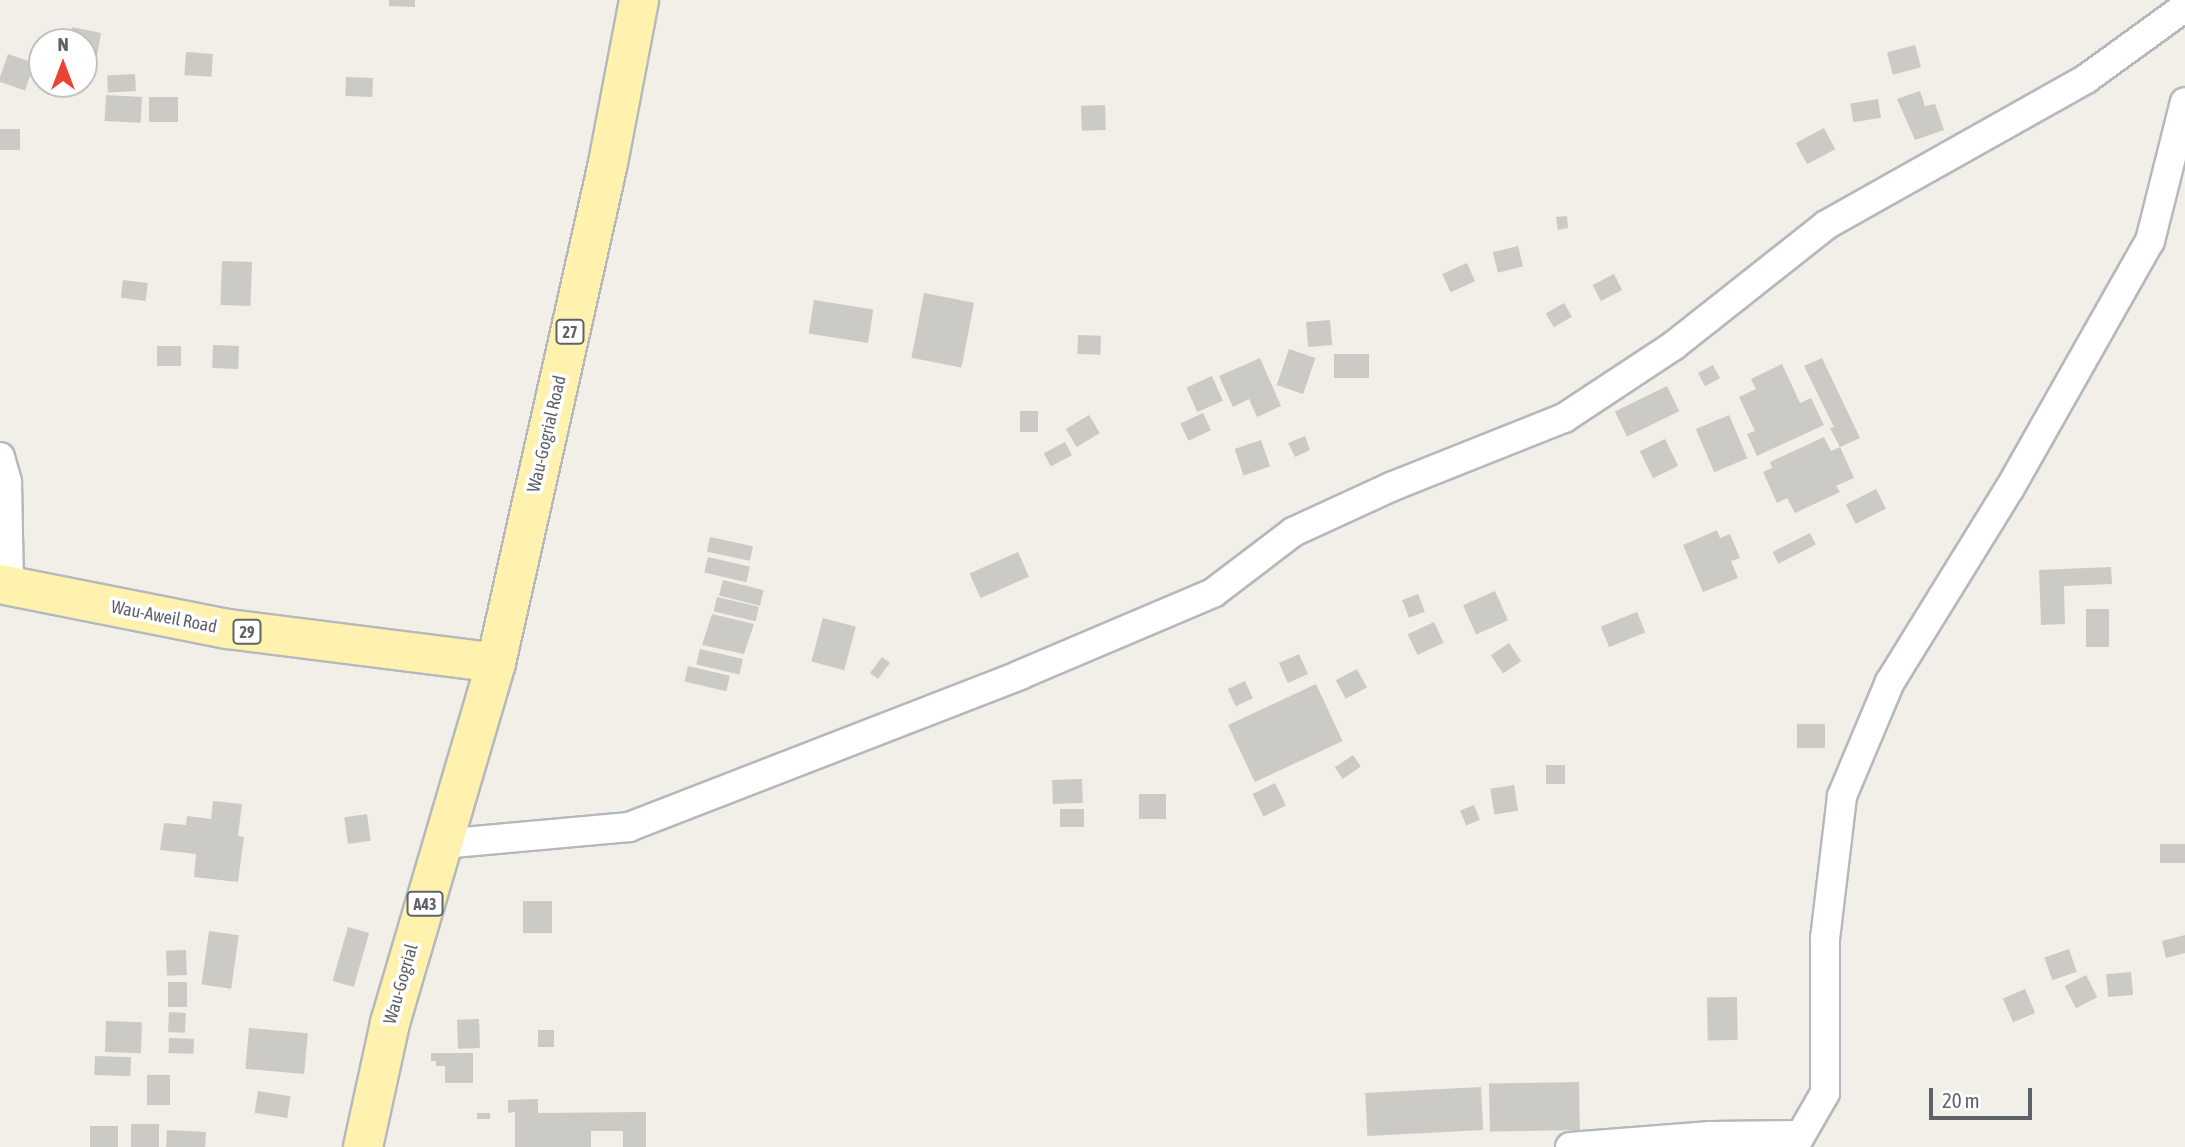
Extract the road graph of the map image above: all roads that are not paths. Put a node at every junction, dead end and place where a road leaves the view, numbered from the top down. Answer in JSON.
{"nodes":[{"id":1,"x":639,"y":0,"type":"edge"},
{"id":2,"x":2185,"y":7,"type":"edge"},
{"id":3,"x":2185,"y":102,"type":"edge"},
{"id":4,"x":0,"y":457,"type":"edge"},
{"id":5,"x":4,"y":585,"type":"edge"},
{"id":6,"x":496,"y":663,"type":"junction"},
{"id":7,"x":442,"y":844,"type":"junction"},
{"id":8,"x":1797,"y":1141,"type":"edge"},
{"id":9,"x":363,"y":1147,"type":"edge"},
{"id":10,"x":1570,"y":1147,"type":"edge"}],
"edges":[{"from":1,"to":6,"type":"main road","name":"Wau-Gogrial Road","number":"27"},
{"from":2,"to":7,"type":"street"},
{"from":3,"to":8,"type":"street"},
{"from":4,"to":5,"type":"street"},
{"from":5,"to":6,"type":"main road","name":"Wau-Aweil Road","number":"29"},
{"from":6,"to":7,"type":"main road","name":"Wau-Gogrial","number":"A43"},
{"from":7,"to":9,"type":"main road","name":"Wau-Gogrial","number":"A43"},
{"from":8,"to":10,"type":"street"}]}
